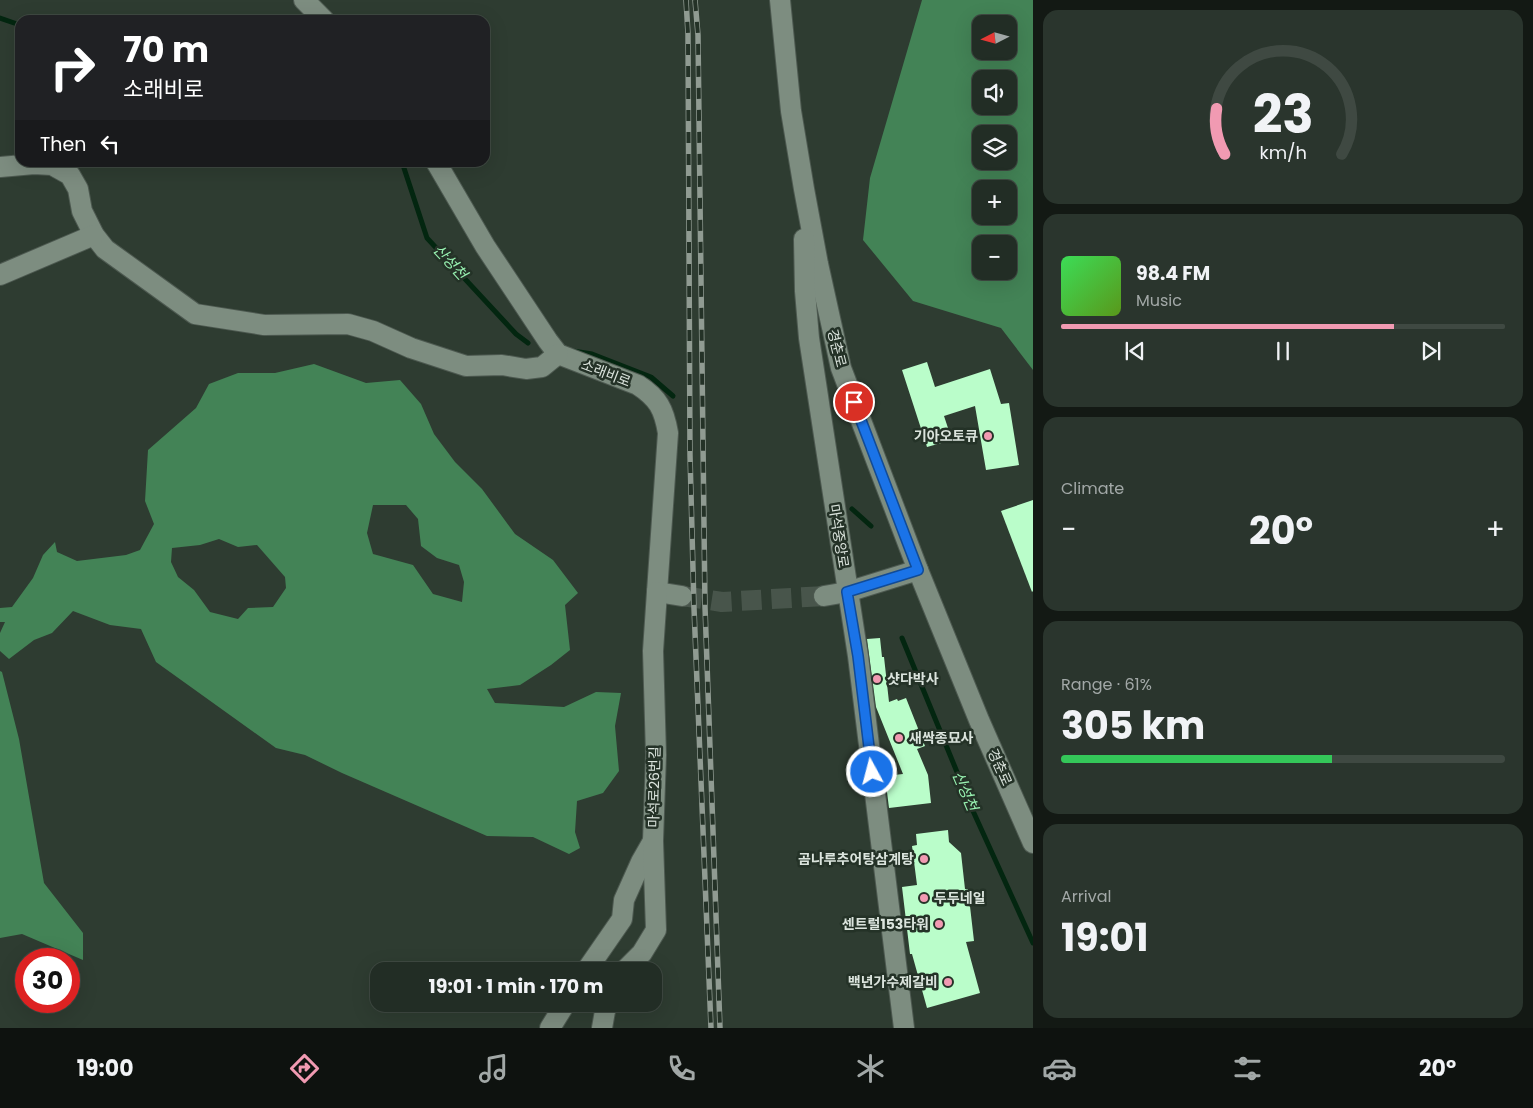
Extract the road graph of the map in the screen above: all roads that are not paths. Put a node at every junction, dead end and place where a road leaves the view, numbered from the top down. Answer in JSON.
{"nodes":[{"id":1,"x":304,"y":0,"type":"edge"},
{"id":2,"x":780,"y":0,"type":"edge"},
{"id":3,"x":319,"y":15,"type":"edge"},
{"id":4,"x":15,"y":166,"type":"edge"},
{"id":5,"x":0,"y":167,"type":"edge"},
{"id":6,"x":56,"y":167,"type":"edge"},
{"id":7,"x":439,"y":167,"type":"edge"},
{"id":8,"x":804,"y":190,"type":"junction"},
{"id":9,"x":94,"y":235,"type":"junction"},
{"id":10,"x":0,"y":275,"type":"edge"},
{"id":11,"x":558,"y":354,"type":"junction"},
{"id":12,"x":842,"y":368,"type":"junction"},
{"id":13,"x":818,"y":400,"type":"junction"},
{"id":14,"x":918,"y":570,"type":"junction"},
{"id":15,"x":657,"y":592,"type":"junction"},
{"id":16,"x":847,"y":592,"type":"junction"},
{"id":17,"x":682,"y":596,"type":"tunnel mouth"},
{"id":18,"x":824,"y":596,"type":"tunnel mouth"},
{"id":19,"x":653,"y":841,"type":"junction"},
{"id":20,"x":1033,"y":843,"type":"edge"},
{"id":21,"x":592,"y":962,"type":"edge"},
{"id":22,"x":633,"y":962,"type":"edge"},
{"id":23,"x":560,"y":1012,"type":"edge"},
{"id":24,"x":604,"y":1012,"type":"edge"},
{"id":25,"x":550,"y":1028,"type":"edge"},
{"id":26,"x":602,"y":1028,"type":"edge"},
{"id":27,"x":904,"y":1028,"type":"edge"}],
"edges":[{"from":1,"to":3,"type":"street"},
{"from":2,"to":8,"type":"street","name":"경춘로"},
{"from":4,"to":5,"type":"street"},
{"from":6,"to":9,"type":"street"},
{"from":7,"to":11,"type":"street"},
{"from":8,"to":12,"type":"street","name":"경춘로"},
{"from":8,"to":13,"type":"street","name":"마석중앙로"},
{"from":9,"to":10,"type":"street"},
{"from":9,"to":11,"type":"street"},
{"from":11,"to":15,"type":"street","name":"소래비로"},
{"from":12,"to":13,"type":"street"},
{"from":12,"to":14,"type":"street","name":"경춘로"},
{"from":13,"to":16,"type":"street","name":"마석중앙로"},
{"from":14,"to":16,"type":"street"},
{"from":14,"to":20,"type":"street","name":"경춘로"},
{"from":15,"to":17,"type":"street"},
{"from":15,"to":19,"type":"street","name":"마석로26번길"},
{"from":16,"to":18,"type":"street"},
{"from":16,"to":27,"type":"street","name":"마석중앙로"},
{"from":19,"to":21,"type":"street"},
{"from":19,"to":22,"type":"street","name":"마석로26번길"},
{"from":23,"to":25,"type":"street"},
{"from":24,"to":26,"type":"street"}]}
